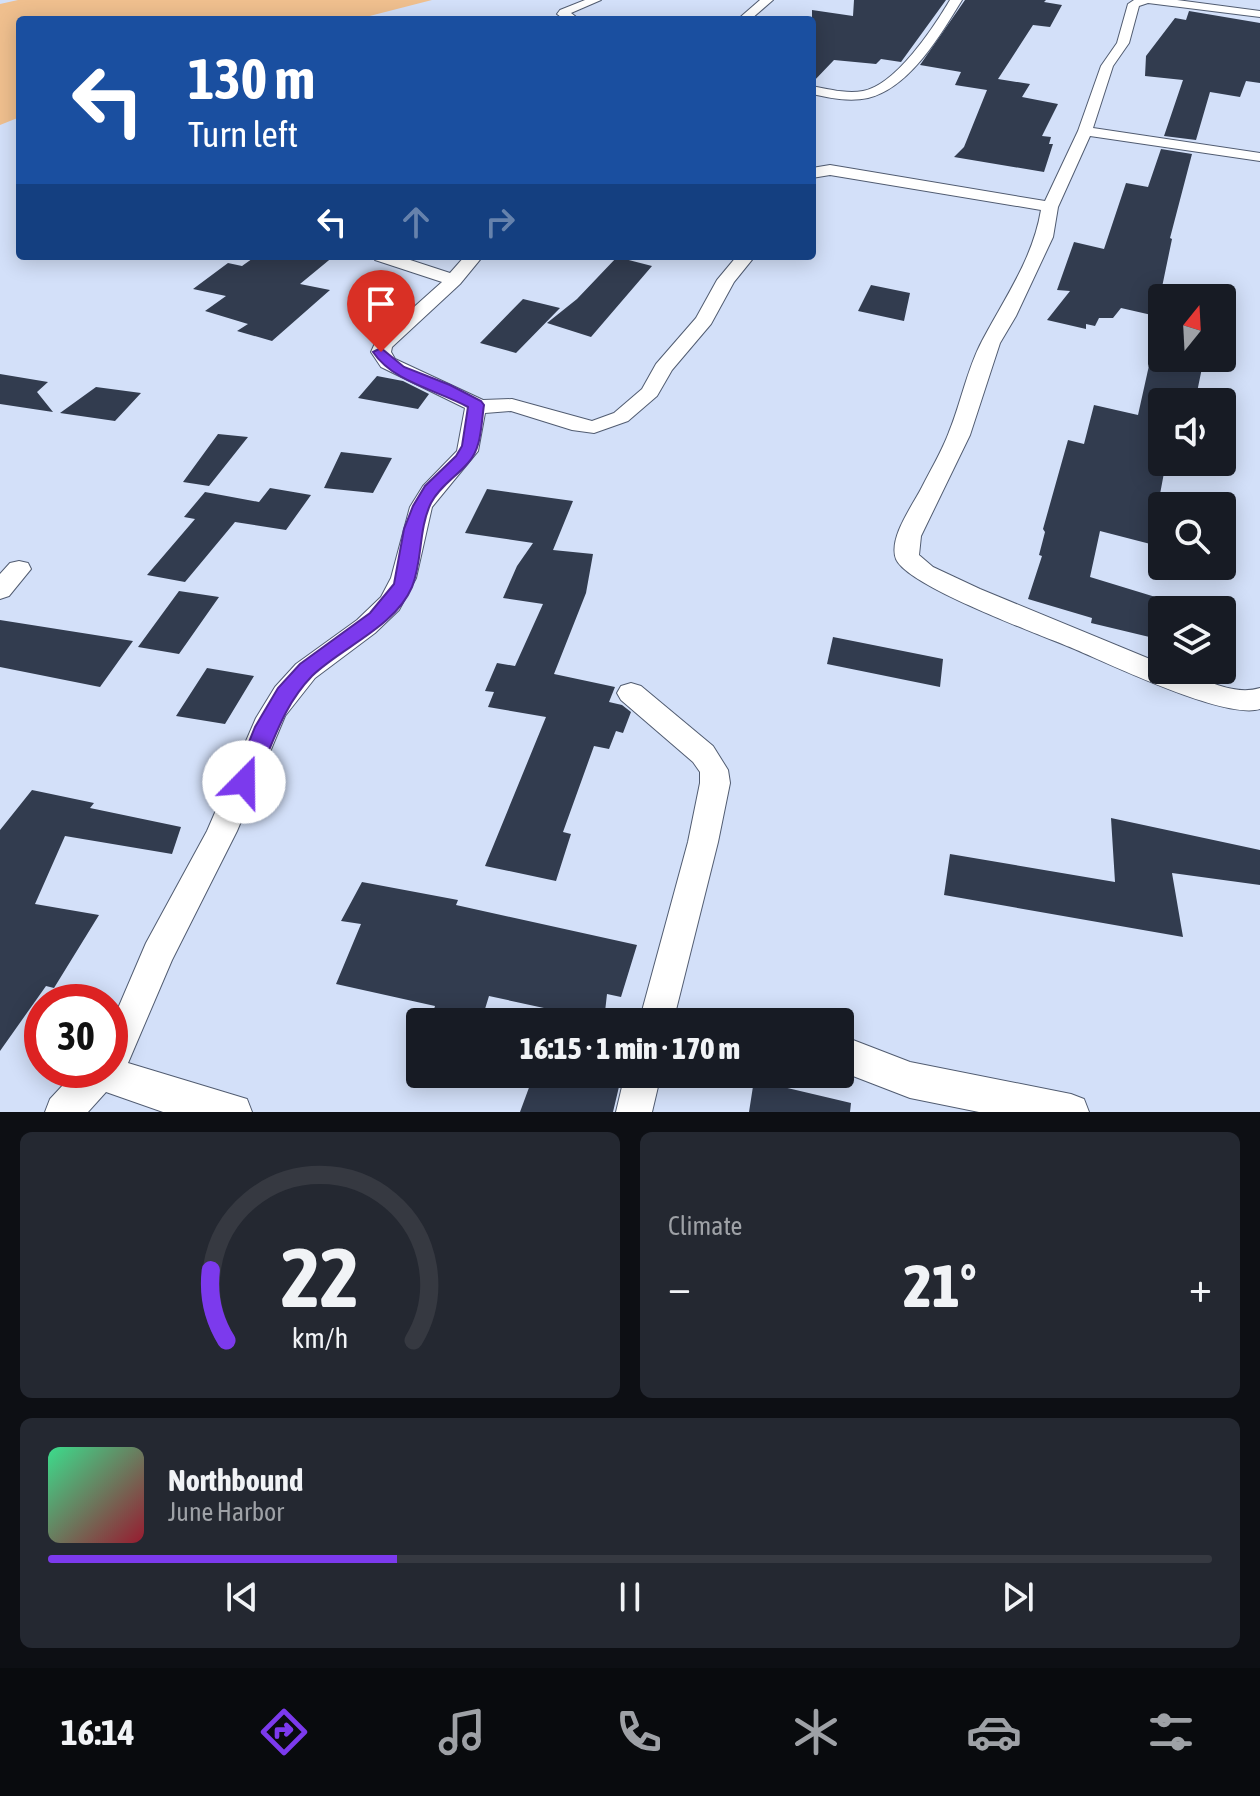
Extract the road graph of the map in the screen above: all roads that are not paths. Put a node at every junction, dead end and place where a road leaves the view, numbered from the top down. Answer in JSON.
{"nodes":[{"id":1,"x":595,"y":0,"type":"edge"},
{"id":2,"x":767,"y":0,"type":"edge"},
{"id":3,"x":956,"y":0,"type":"edge"},
{"id":4,"x":1145,"y":0,"type":"edge"},
{"id":5,"x":1151,"y":0,"type":"edge"},
{"id":6,"x":1260,"y":14,"type":"edge"},
{"id":7,"x":567,"y":16,"type":"edge"},
{"id":8,"x":748,"y":16,"type":"edge"},
{"id":9,"x":816,"y":91,"type":"edge"},
{"id":10,"x":1085,"y":131,"type":"junction"},
{"id":11,"x":1260,"y":157,"type":"edge"},
{"id":12,"x":816,"y":172,"type":"edge"},
{"id":13,"x":1050,"y":207,"type":"junction"},
{"id":14,"x":393,"y":260,"type":"edge"},
{"id":15,"x":471,"y":260,"type":"edge"},
{"id":16,"x":743,"y":260,"type":"edge"},
{"id":17,"x":454,"y":280,"type":"junction"},
{"id":18,"x":476,"y":405,"type":"junction"},
{"id":19,"x":19,"y":569,"type":"dead end"},
{"id":20,"x":0,"y":590,"type":"edge"},
{"id":21,"x":631,"y":693,"type":"dead end"},
{"id":22,"x":1260,"y":698,"type":"edge"},
{"id":23,"x":660,"y":1008,"type":"edge"},
{"id":24,"x":128,"y":1030,"type":"edge"},
{"id":25,"x":854,"y":1058,"type":"edge"},
{"id":26,"x":128,"y":1077,"type":"edge"},
{"id":27,"x":85,"y":1088,"type":"edge"},
{"id":28,"x":640,"y":1088,"type":"edge"},
{"id":29,"x":63,"y":1112,"type":"edge"},
{"id":30,"x":234,"y":1112,"type":"edge"},
{"id":31,"x":634,"y":1112,"type":"edge"},
{"id":32,"x":1071,"y":1112,"type":"edge"}],
"edges":[{"from":1,"to":7,"type":"street"},
{"from":2,"to":8,"type":"street"},
{"from":3,"to":9,"type":"street"},
{"from":4,"to":10,"type":"street"},
{"from":5,"to":6,"type":"street"},
{"from":10,"to":11,"type":"street"},
{"from":10,"to":13,"type":"street"},
{"from":12,"to":13,"type":"street"},
{"from":13,"to":22,"type":"street"},
{"from":14,"to":17,"type":"street"},
{"from":15,"to":17,"type":"street"},
{"from":16,"to":18,"type":"street"},
{"from":17,"to":18,"type":"street"},
{"from":18,"to":24,"type":"street"},
{"from":19,"to":20,"type":"street"},
{"from":21,"to":23,"type":"street"},
{"from":25,"to":32,"type":"street"},
{"from":26,"to":30,"type":"street"},
{"from":27,"to":29,"type":"street"},
{"from":28,"to":31,"type":"street"}]}
